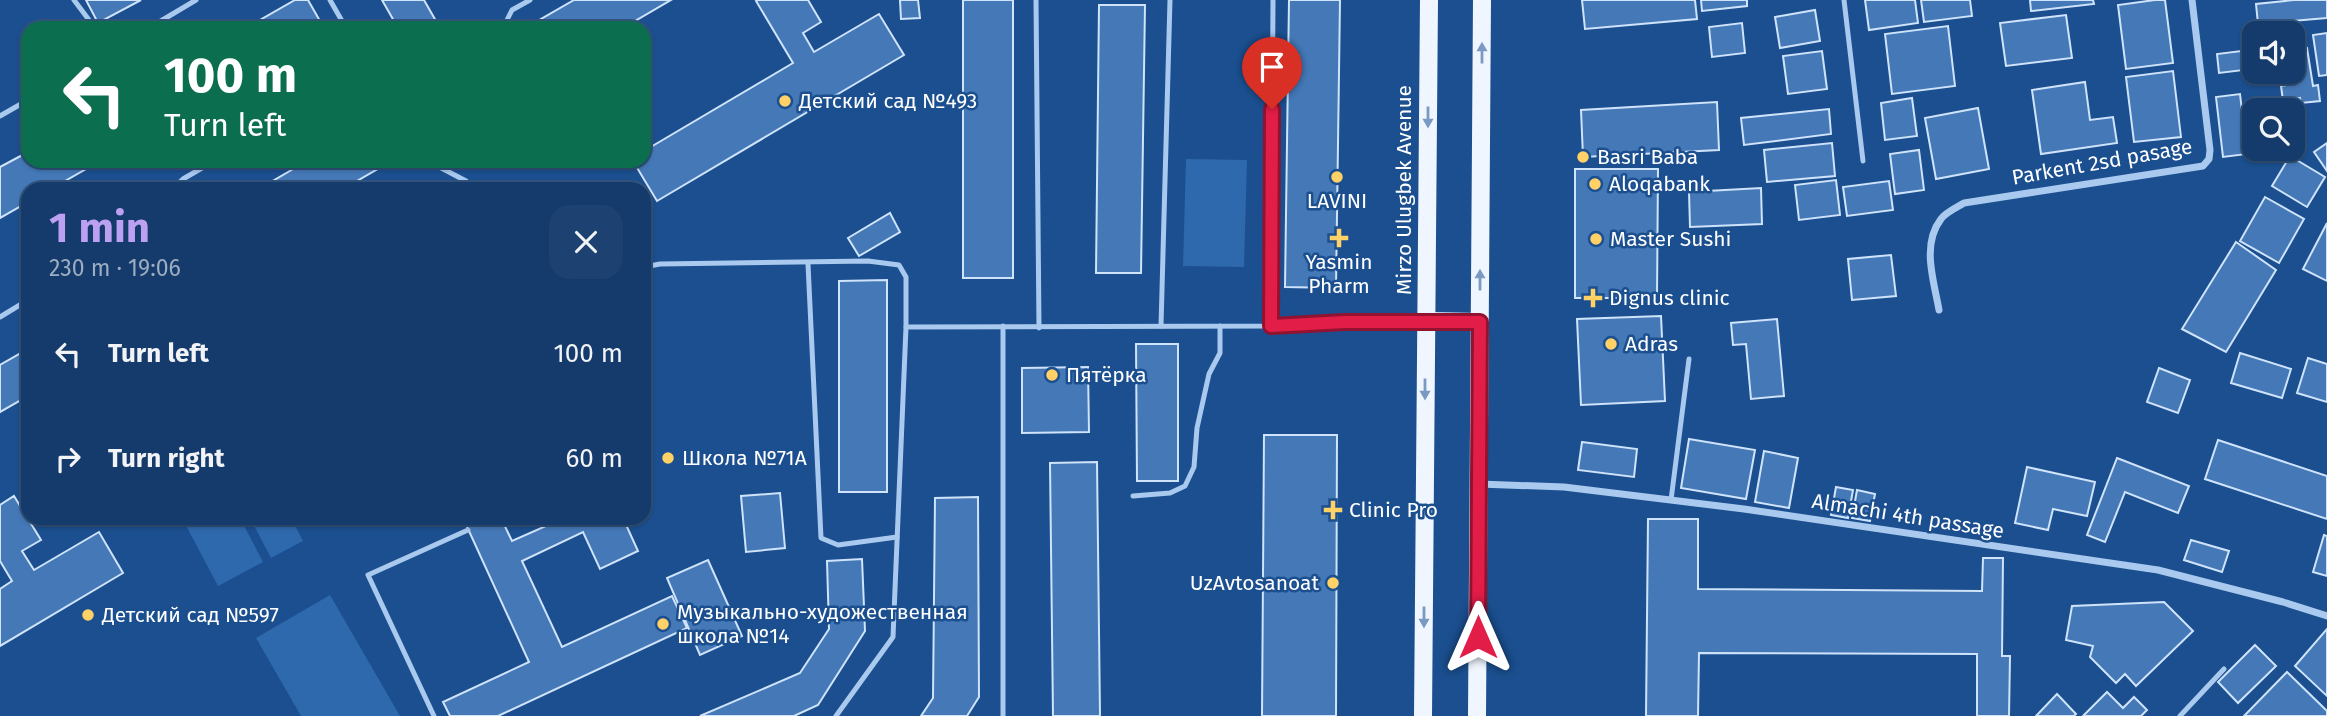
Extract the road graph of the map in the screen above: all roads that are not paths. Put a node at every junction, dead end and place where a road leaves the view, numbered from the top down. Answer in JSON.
{"nodes":[{"id":1,"x":74,"y":0,"type":"edge"},
{"id":2,"x":196,"y":0,"type":"edge"},
{"id":3,"x":330,"y":0,"type":"edge"},
{"id":4,"x":530,"y":0,"type":"edge"},
{"id":5,"x":1036,"y":0,"type":"edge"},
{"id":6,"x":1170,"y":0,"type":"edge"},
{"id":7,"x":1273,"y":0,"type":"edge"},
{"id":8,"x":1429,"y":0,"type":"edge"},
{"id":9,"x":1482,"y":0,"type":"edge"},
{"id":10,"x":1844,"y":0,"type":"edge"},
{"id":11,"x":2192,"y":0,"type":"edge"},
{"id":12,"x":90,"y":21,"type":"edge"},
{"id":13,"x":161,"y":21,"type":"edge"},
{"id":14,"x":342,"y":21,"type":"edge"},
{"id":15,"x":506,"y":21,"type":"edge"},
{"id":16,"x":21,"y":104,"type":"edge"},
{"id":17,"x":0,"y":116,"type":"edge"},
{"id":18,"x":1863,"y":161,"type":"dead end"},
{"id":19,"x":202,"y":168,"type":"edge"},
{"id":20,"x":441,"y":168,"type":"edge"},
{"id":21,"x":180,"y":182,"type":"edge"},
{"id":22,"x":467,"y":182,"type":"edge"},
{"id":23,"x":808,"y":264,"type":"junction"},
{"id":24,"x":651,"y":266,"type":"edge"},
{"id":25,"x":21,"y":304,"type":"edge"},
{"id":26,"x":1939,"y":310,"type":"dead end"},
{"id":27,"x":0,"y":317,"type":"edge"},
{"id":28,"x":1426,"y":321,"type":"junction"},
{"id":29,"x":1480,"y":322,"type":"junction"},
{"id":30,"x":1003,"y":326,"type":"junction"},
{"id":31,"x":1161,"y":326,"type":"junction"},
{"id":32,"x":1271,"y":326,"type":"junction"},
{"id":33,"x":906,"y":327,"type":"junction"},
{"id":34,"x":1220,"y":327,"type":"junction"},
{"id":35,"x":1039,"y":328,"type":"junction"},
{"id":36,"x":1689,"y":359,"type":"dead end"},
{"id":37,"x":1479,"y":484,"type":"junction"},
{"id":38,"x":1133,"y":496,"type":"dead end"},
{"id":39,"x":1671,"y":500,"type":"junction"},
{"id":40,"x":468,"y":530,"type":"dead end"},
{"id":41,"x":897,"y":537,"type":"junction"},
{"id":42,"x":2327,"y":616,"type":"edge"},
{"id":43,"x":2224,"y":669,"type":"dead end"},
{"id":44,"x":434,"y":716,"type":"edge"},
{"id":45,"x":836,"y":716,"type":"edge"},
{"id":46,"x":1003,"y":716,"type":"edge"},
{"id":47,"x":1423,"y":716,"type":"edge"},
{"id":48,"x":1477,"y":716,"type":"edge"},
{"id":49,"x":2180,"y":716,"type":"edge"}],
"edges":[{"from":1,"to":12,"type":"lane"},
{"from":2,"to":13,"type":"lane"},
{"from":3,"to":14,"type":"lane"},
{"from":4,"to":15,"type":"lane"},
{"from":5,"to":35,"type":"lane"},
{"from":6,"to":31,"type":"lane"},
{"from":7,"to":32,"type":"lane"},
{"from":8,"to":28,"type":"main road","name":"Mirzo Ulugbek Avenue","one_way":true},
{"from":29,"to":9,"type":"main road","one_way":true},
{"from":10,"to":18,"type":"lane"},
{"from":11,"to":26,"type":"street","name":"Parkent 2sd pasage"},
{"from":16,"to":17,"type":"lane"},
{"from":19,"to":21,"type":"lane"},
{"from":20,"to":22,"type":"lane"},
{"from":23,"to":24,"type":"lane"},
{"from":23,"to":33,"type":"lane"},
{"from":23,"to":41,"type":"lane"},
{"from":25,"to":27,"type":"lane"},
{"from":28,"to":29,"type":"main road"},
{"from":28,"to":32,"type":"lane"},
{"from":28,"to":47,"type":"main road","name":"Mirzo Ulugbek Avenue","one_way":true},
{"from":29,"to":37,"type":"main road"},
{"from":30,"to":33,"type":"lane"},
{"from":30,"to":35,"type":"lane"},
{"from":30,"to":46,"type":"lane"},
{"from":31,"to":34,"type":"lane"},
{"from":31,"to":35,"type":"lane"},
{"from":32,"to":34,"type":"lane"},
{"from":33,"to":41,"type":"lane"},
{"from":34,"to":38,"type":"lane"},
{"from":36,"to":39,"type":"lane"},
{"from":37,"to":39,"type":"street","name":"Almachi 4th passage"},
{"from":37,"to":48,"type":"main road"},
{"from":39,"to":42,"type":"street","name":"Almachi 4th passage"},
{"from":40,"to":44,"type":"lane"},
{"from":41,"to":45,"type":"lane"},
{"from":43,"to":49,"type":"lane"}]}
